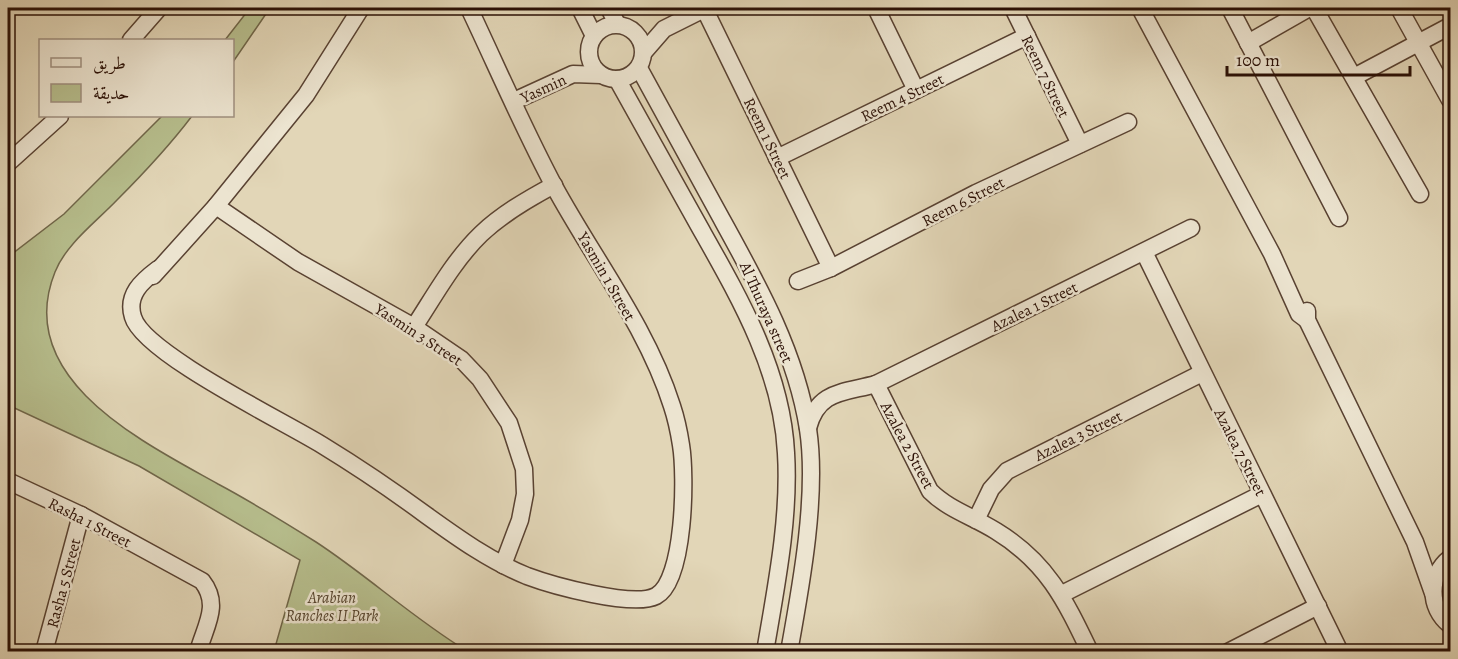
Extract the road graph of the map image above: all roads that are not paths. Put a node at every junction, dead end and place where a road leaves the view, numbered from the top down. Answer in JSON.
{"nodes":[{"id":1,"x":159,"y":8,"type":"edge"},
{"id":2,"x":361,"y":8,"type":"edge"},
{"id":3,"x":469,"y":8,"type":"edge"},
{"id":4,"x":580,"y":8,"type":"edge"},
{"id":5,"x":609,"y":8,"type":"edge"},
{"id":6,"x":704,"y":8,"type":"edge"},
{"id":7,"x":876,"y":8,"type":"edge"},
{"id":8,"x":1013,"y":8,"type":"edge"},
{"id":9,"x":1140,"y":8,"type":"edge"},
{"id":10,"x":1230,"y":8,"type":"edge"},
{"id":11,"x":1309,"y":8,"type":"edge"},
{"id":12,"x":1314,"y":8,"type":"edge"},
{"id":13,"x":1399,"y":8,"type":"edge"},
{"id":14,"x":624,"y":26,"type":"junction"},
{"id":15,"x":1450,"y":26,"type":"edge"},
{"id":16,"x":664,"y":29,"type":"junction"},
{"id":17,"x":1027,"y":36,"type":"junction"},
{"id":18,"x":132,"y":39,"type":"edge"},
{"id":19,"x":591,"y":43,"type":"junction"},
{"id":20,"x":1248,"y":43,"type":"junction"},
{"id":21,"x":1419,"y":44,"type":"junction"},
{"id":22,"x":641,"y":60,"type":"junction"},
{"id":23,"x":573,"y":74,"type":"junction"},
{"id":24,"x":609,"y":77,"type":"junction"},
{"id":25,"x":1354,"y":77,"type":"junction"},
{"id":26,"x":916,"y":90,"type":"junction"},
{"id":27,"x":1450,"y":100,"type":"edge"},
{"id":28,"x":514,"y":101,"type":"junction"},
{"id":29,"x":59,"y":117,"type":"edge"},
{"id":30,"x":1128,"y":122,"type":"dead end"},
{"id":31,"x":1080,"y":144,"type":"junction"},
{"id":32,"x":777,"y":158,"type":"junction"},
{"id":33,"x":8,"y":163,"type":"edge"},
{"id":34,"x":554,"y":185,"type":"junction"},
{"id":35,"x":1420,"y":194,"type":"dead end"},
{"id":36,"x":216,"y":206,"type":"junction"},
{"id":37,"x":1339,"y":218,"type":"dead end"},
{"id":38,"x":1191,"y":228,"type":"dead end"},
{"id":39,"x":1144,"y":252,"type":"junction"},
{"id":40,"x":831,"y":268,"type":"junction"},
{"id":41,"x":798,"y":281,"type":"dead end"},
{"id":42,"x":414,"y":327,"type":"junction"},
{"id":43,"x":1202,"y":373,"type":"junction"},
{"id":44,"x":797,"y":378,"type":"junction"},
{"id":45,"x":876,"y":384,"type":"junction"},
{"id":46,"x":822,"y":399,"type":"junction"},
{"id":47,"x":808,"y":428,"type":"junction"},
{"id":48,"x":8,"y":481,"type":"edge"},
{"id":49,"x":1262,"y":494,"type":"junction"},
{"id":50,"x":81,"y":515,"type":"junction"},
{"id":51,"x":976,"y":520,"type":"junction"},
{"id":52,"x":1415,"y":542,"type":"junction"},
{"id":53,"x":1450,"y":556,"type":"edge"},
{"id":54,"x":503,"y":565,"type":"junction"},
{"id":55,"x":1433,"y":593,"type":"junction"},
{"id":56,"x":1062,"y":594,"type":"junction"},
{"id":57,"x":1318,"y":606,"type":"junction"},
{"id":58,"x":1450,"y":625,"type":"edge"},
{"id":59,"x":199,"y":647,"type":"edge"},
{"id":60,"x":44,"y":651,"type":"edge"},
{"id":61,"x":765,"y":651,"type":"edge"},
{"id":62,"x":789,"y":651,"type":"edge"},
{"id":63,"x":1090,"y":651,"type":"edge"},
{"id":64,"x":1228,"y":651,"type":"edge"},
{"id":65,"x":1340,"y":651,"type":"edge"}],
"edges":[{"from":1,"to":18,"type":"street"},
{"from":2,"to":36,"type":"street","name":"Yasmin 1 Street"},
{"from":3,"to":28,"type":"street","name":"Yasmin 1 Street"},
{"from":4,"to":19,"type":"street"},
{"from":5,"to":14,"type":"street"},
{"from":6,"to":16,"type":"street"},
{"from":6,"to":32,"type":"street","name":"Reem 1 Street"},
{"from":7,"to":26,"type":"street"},
{"from":8,"to":17,"type":"street","name":"Reem 7 Street"},
{"from":9,"to":52,"type":"street"},
{"from":10,"to":20,"type":"street"},
{"from":11,"to":20,"type":"street"},
{"from":12,"to":25,"type":"street"},
{"from":13,"to":21,"type":"street"},
{"from":14,"to":16,"type":"street"},
{"from":14,"to":19,"type":"street"},
{"from":14,"to":22,"type":"street"},
{"from":15,"to":21,"type":"street"},
{"from":16,"to":22,"type":"street"},
{"from":17,"to":26,"type":"street","name":"Reem 4 Street"},
{"from":17,"to":31,"type":"street","name":"Reem 7 Street"},
{"from":19,"to":23,"type":"street","name":"Yasmin"},
{"from":19,"to":24,"type":"street"},
{"from":20,"to":37,"type":"street"},
{"from":21,"to":25,"type":"street"},
{"from":21,"to":27,"type":"street"},
{"from":22,"to":24,"type":"street"},
{"from":22,"to":44,"type":"street","name":"Al Thuraya street"},
{"from":23,"to":24,"type":"street","name":"Yasmin"},
{"from":23,"to":28,"type":"street","name":"Yasmin"},
{"from":24,"to":61,"type":"street","name":"Al Thuraya street"},
{"from":25,"to":35,"type":"street"},
{"from":26,"to":32,"type":"street","name":"Reem 4 Street"},
{"from":28,"to":34,"type":"street","name":"Yasmin 1 Street"},
{"from":29,"to":33,"type":"street"},
{"from":30,"to":31,"type":"street","name":"Reem 6 Street"},
{"from":31,"to":40,"type":"street","name":"Reem 6 Street"},
{"from":32,"to":40,"type":"street","name":"Reem 1 Street"},
{"from":34,"to":42,"type":"street"},
{"from":34,"to":54,"type":"street","name":"Yasmin 1 Street"},
{"from":36,"to":42,"type":"street","name":"Yasmin 3 Street"},
{"from":36,"to":54,"type":"street","name":"Yasmin 1 Street"},
{"from":38,"to":39,"type":"street","name":"Azalea 1 Street"},
{"from":39,"to":43,"type":"street","name":"Azalea 7 Street"},
{"from":39,"to":45,"type":"street","name":"Azalea 1 Street"},
{"from":40,"to":41,"type":"street","name":"Reem 6 Street"},
{"from":42,"to":54,"type":"street","name":"Yasmin 3 Street"},
{"from":43,"to":49,"type":"street","name":"Azalea 7 Street"},
{"from":43,"to":51,"type":"street","name":"Azalea 3 Street"},
{"from":44,"to":46,"type":"street"},
{"from":44,"to":47,"type":"street","name":"Al Thuraya street"},
{"from":45,"to":46,"type":"street","name":"Azalea 1 Street"},
{"from":45,"to":51,"type":"street","name":"Azalea 2 Street"},
{"from":46,"to":47,"type":"street"},
{"from":47,"to":62,"type":"street","name":"Al Thuraya street"},
{"from":48,"to":50,"type":"street","name":"Rasha 1 Street"},
{"from":49,"to":56,"type":"street"},
{"from":49,"to":57,"type":"street","name":"Azalea 7 Street"},
{"from":50,"to":59,"type":"street","name":"Rasha 1 Street"},
{"from":50,"to":60,"type":"street","name":"Rasha 5 Street"},
{"from":51,"to":56,"type":"street","name":"Azalea 2 Street"},
{"from":52,"to":53,"type":"street"},
{"from":52,"to":55,"type":"street"},
{"from":53,"to":55,"type":"street"},
{"from":55,"to":58,"type":"street"},
{"from":56,"to":63,"type":"street","name":"Azalea 2 Street"},
{"from":57,"to":64,"type":"street"},
{"from":57,"to":65,"type":"street","name":"Azalea 7 Street"}]}
